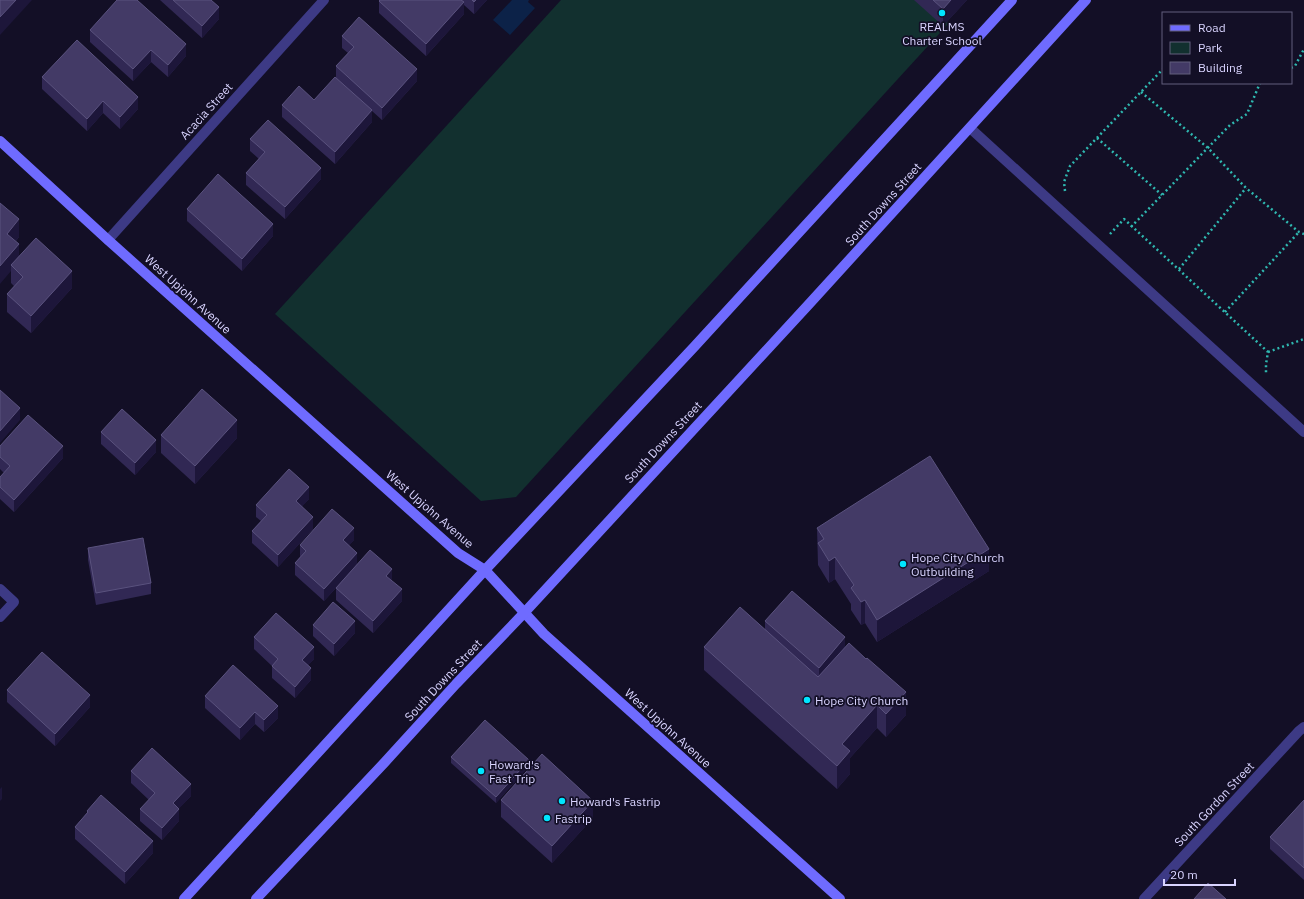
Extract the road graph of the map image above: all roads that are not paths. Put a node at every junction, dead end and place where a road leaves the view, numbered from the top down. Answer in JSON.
{"nodes":[{"id":1,"x":324,"y":0,"type":"edge"},
{"id":2,"x":1012,"y":0,"type":"edge"},
{"id":3,"x":1086,"y":0,"type":"edge"},
{"id":4,"x":970,"y":128,"type":"junction"},
{"id":5,"x":0,"y":141,"type":"edge"},
{"id":6,"x":108,"y":240,"type":"junction"},
{"id":7,"x":1304,"y":432,"type":"edge"},
{"id":8,"x":485,"y":570,"type":"junction"},
{"id":9,"x":0,"y":589,"type":"edge"},
{"id":10,"x":525,"y":612,"type":"junction"},
{"id":11,"x":0,"y":616,"type":"edge"},
{"id":12,"x":1302,"y":731,"type":"edge"},
{"id":13,"x":184,"y":899,"type":"edge"},
{"id":14,"x":256,"y":899,"type":"edge"},
{"id":15,"x":840,"y":899,"type":"edge"},
{"id":16,"x":1144,"y":899,"type":"edge"}],
"edges":[{"from":1,"to":6,"type":"street","name":"Acacia Street"},
{"from":2,"to":8,"type":"main road"},
{"from":3,"to":4,"type":"main road","name":"South Downs Street"},
{"from":4,"to":7,"type":"street"},
{"from":4,"to":10,"type":"main road","name":"South Downs Street"},
{"from":5,"to":6,"type":"main road","name":"West Upjohn Avenue"},
{"from":6,"to":8,"type":"main road","name":"West Upjohn Avenue"},
{"from":8,"to":10,"type":"main road","name":"West Upjohn Avenue"},
{"from":8,"to":13,"type":"main road"},
{"from":9,"to":11,"type":"street"},
{"from":10,"to":14,"type":"main road","name":"South Downs Street"},
{"from":10,"to":15,"type":"main road","name":"West Upjohn Avenue"},
{"from":12,"to":16,"type":"street","name":"South Gordon Street"}]}
